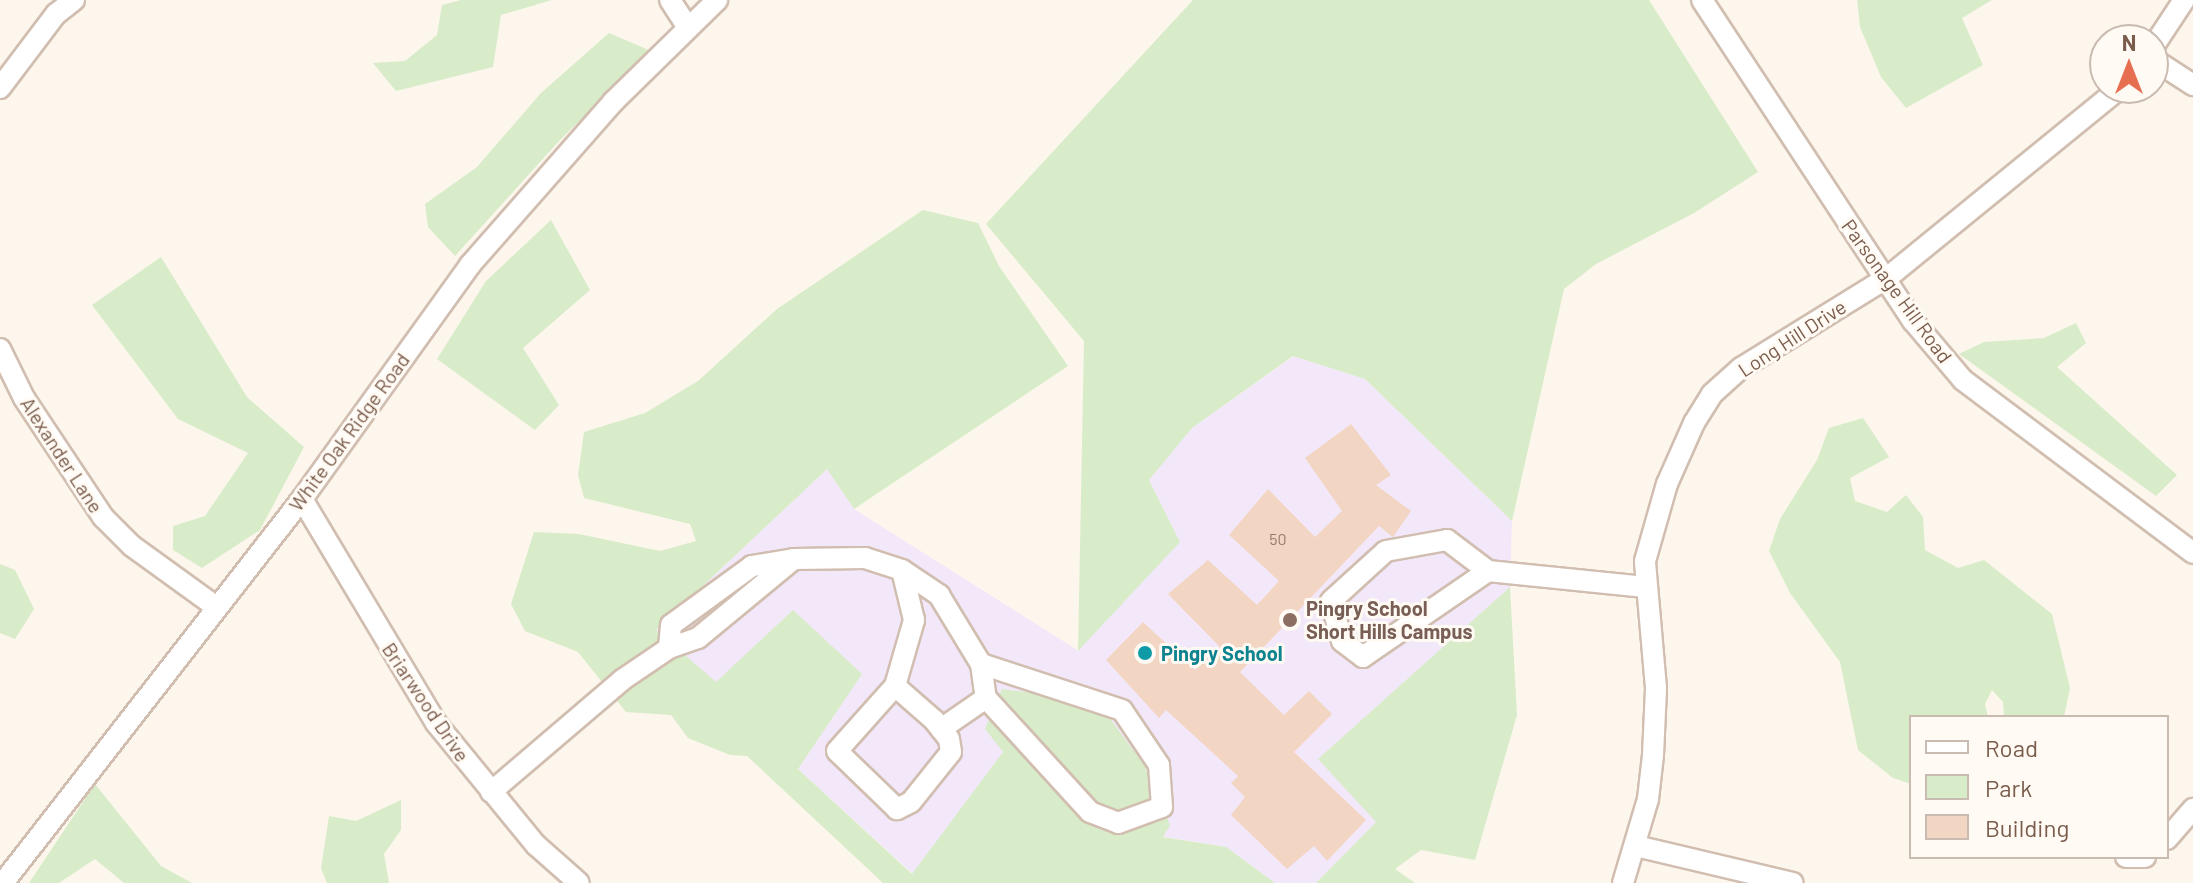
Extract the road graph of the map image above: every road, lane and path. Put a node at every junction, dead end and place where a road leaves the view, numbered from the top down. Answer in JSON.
{"nodes":[{"id":1,"x":74,"y":0,"type":"edge"},
{"id":2,"x":670,"y":0,"type":"edge"},
{"id":3,"x":717,"y":0,"type":"edge"},
{"id":4,"x":1702,"y":0,"type":"edge"},
{"id":5,"x":2184,"y":0,"type":"edge"},
{"id":6,"x":2168,"y":24,"type":"edge"},
{"id":7,"x":688,"y":28,"type":"junction"},
{"id":8,"x":2169,"y":69,"type":"edge"},
{"id":9,"x":2193,"y":85,"type":"edge"},
{"id":10,"x":0,"y":88,"type":"edge"},
{"id":11,"x":2100,"y":104,"type":"edge"},
{"id":12,"x":1887,"y":278,"type":"junction"},
{"id":13,"x":0,"y":349,"type":"edge"},
{"id":14,"x":302,"y":499,"type":"junction"},
{"id":15,"x":2193,"y":553,"type":"edge"},
{"id":16,"x":902,"y":570,"type":"junction"},
{"id":17,"x":1488,"y":571,"type":"junction"},
{"id":18,"x":1645,"y":587,"type":"junction"},
{"id":19,"x":215,"y":606,"type":"junction"},
{"id":20,"x":981,"y":664,"type":"junction"},
{"id":21,"x":895,"y":686,"type":"junction"},
{"id":22,"x":986,"y":698,"type":"junction"},
{"id":23,"x":941,"y":729,"type":"junction"},
{"id":24,"x":491,"y":792,"type":"junction"},
{"id":25,"x":2181,"y":812,"type":"edge"},
{"id":26,"x":2169,"y":835,"type":"edge"},
{"id":27,"x":1636,"y":846,"type":"junction"},
{"id":28,"x":3,"y":883,"type":"edge"},
{"id":29,"x":579,"y":883,"type":"edge"},
{"id":30,"x":1623,"y":883,"type":"edge"},
{"id":31,"x":1793,"y":883,"type":"edge"}],
"edges":[{"from":1,"to":10,"type":"street"},
{"from":2,"to":7,"type":"street"},
{"from":3,"to":7,"type":"street","name":"White Oak Ridge Road"},
{"from":4,"to":12,"type":"street","name":"Parsonage Hill Road"},
{"from":5,"to":6,"type":"street"},
{"from":7,"to":14,"type":"street","name":"White Oak Ridge Road"},
{"from":8,"to":9,"type":"street"},
{"from":11,"to":12,"type":"street","name":"Long Hill Drive"},
{"from":12,"to":15,"type":"street","name":"Parsonage Hill Road"},
{"from":12,"to":18,"type":"street","name":"Long Hill Drive"},
{"from":13,"to":19,"type":"street","name":"Alexander Lane"},
{"from":14,"to":19,"type":"street","name":"White Oak Ridge Road"},
{"from":14,"to":24,"type":"street","name":"Briarwood Drive"},
{"from":16,"to":20,"type":"street"},
{"from":16,"to":21,"type":"street"},
{"from":16,"to":24,"type":"street"},
{"from":17,"to":17,"type":"street"},
{"from":17,"to":18,"type":"street"},
{"from":18,"to":27,"type":"street","name":"Long Hill Drive"},
{"from":19,"to":28,"type":"street","name":"White Oak Ridge Road"},
{"from":20,"to":22,"type":"street"},
{"from":20,"to":22,"type":"street"},
{"from":21,"to":23,"type":"street"},
{"from":21,"to":23,"type":"street"},
{"from":22,"to":23,"type":"street"},
{"from":24,"to":29,"type":"street","name":"Briarwood Drive"},
{"from":25,"to":26,"type":"street"},
{"from":27,"to":30,"type":"street","name":"Long Hill Drive"},
{"from":27,"to":31,"type":"street"}]}
